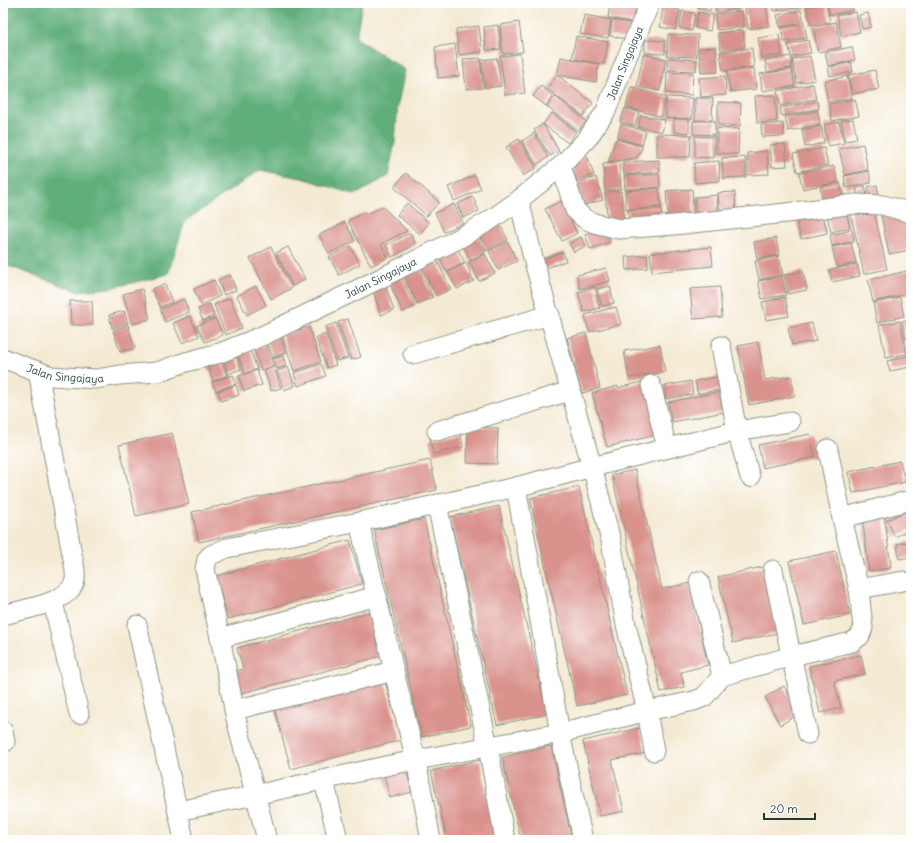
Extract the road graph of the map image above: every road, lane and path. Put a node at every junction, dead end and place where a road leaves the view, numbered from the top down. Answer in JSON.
{"nodes":[{"id":1,"x":650,"y":3,"type":"edge"},
{"id":2,"x":561,"y":166,"type":"junction"},
{"id":3,"x":519,"y":200,"type":"junction"},
{"id":4,"x":911,"y":213,"type":"edge"},
{"id":5,"x":550,"y":314,"type":"junction"},
{"id":6,"x":721,"y":346,"type":"dead end"},
{"id":7,"x":413,"y":354,"type":"dead end"},
{"id":8,"x":3,"y":358,"type":"edge"},
{"id":9,"x":38,"y":372,"type":"junction"},
{"id":10,"x":651,"y":385,"type":"dead end"},
{"id":11,"x":570,"y":391,"type":"junction"},
{"id":12,"x":790,"y":422,"type":"dead end"},
{"id":13,"x":438,"y":431,"type":"dead end"},
{"id":14,"x":737,"y":431,"type":"junction"},
{"id":15,"x":667,"y":448,"type":"junction"},
{"id":16,"x":828,"y":449,"type":"dead end"},
{"id":17,"x":592,"y":467,"type":"junction"},
{"id":18,"x":750,"y":477,"type":"dead end"},
{"id":19,"x":516,"y":487,"type":"junction"},
{"id":20,"x":911,"y":500,"type":"edge"},
{"id":21,"x":437,"y":504,"type":"junction"},
{"id":22,"x":842,"y":518,"type":"junction"},
{"id":23,"x":359,"y":522,"type":"junction"},
{"id":24,"x":773,"y":570,"type":"dead end"},
{"id":25,"x":699,"y":581,"type":"dead end"},
{"id":26,"x":903,"y":581,"type":"dead end"},
{"id":27,"x":859,"y":589,"type":"junction"},
{"id":28,"x":377,"y":596,"type":"junction"},
{"id":29,"x":53,"y":602,"type":"junction"},
{"id":30,"x":3,"y":614,"type":"edge"},
{"id":31,"x":137,"y":626,"type":"dead end"},
{"id":32,"x":220,"y":638,"type":"junction"},
{"id":33,"x":792,"y":656,"type":"junction"},
{"id":34,"x":394,"y":671,"type":"junction"},
{"id":35,"x":722,"y":676,"type":"junction"},
{"id":36,"x":234,"y":710,"type":"junction"},
{"id":37,"x":647,"y":711,"type":"junction"},
{"id":38,"x":79,"y":714,"type":"dead end"},
{"id":39,"x":560,"y":733,"type":"junction"},
{"id":40,"x":808,"y":734,"type":"dead end"},
{"id":41,"x":488,"y":747,"type":"junction"},
{"id":42,"x":654,"y":751,"type":"dead end"},
{"id":43,"x":416,"y":761,"type":"junction"},
{"id":44,"x":324,"y":780,"type":"junction"},
{"id":45,"x":256,"y":795,"type":"junction"},
{"id":46,"x":178,"y":811,"type":"junction"},
{"id":47,"x":184,"y":840,"type":"edge"},
{"id":48,"x":267,"y":840,"type":"edge"},
{"id":49,"x":338,"y":840,"type":"edge"},
{"id":50,"x":431,"y":840,"type":"edge"},
{"id":51,"x":506,"y":840,"type":"edge"},
{"id":52,"x":583,"y":840,"type":"edge"}],
"edges":[{"from":1,"to":2,"type":"street","name":"Jalan Singajaya"},
{"from":2,"to":3,"type":"street","name":"Jalan Singajaya"},
{"from":2,"to":4,"type":"street"},
{"from":3,"to":5,"type":"street"},
{"from":3,"to":9,"type":"street","name":"Jalan Singajaya"},
{"from":5,"to":7,"type":"street"},
{"from":5,"to":11,"type":"street"},
{"from":6,"to":14,"type":"street"},
{"from":8,"to":9,"type":"street","name":"Jalan Singajaya"},
{"from":9,"to":29,"type":"street"},
{"from":10,"to":15,"type":"street"},
{"from":11,"to":13,"type":"street"},
{"from":11,"to":17,"type":"street"},
{"from":12,"to":14,"type":"street"},
{"from":14,"to":15,"type":"street"},
{"from":14,"to":18,"type":"street"},
{"from":15,"to":17,"type":"street"},
{"from":16,"to":22,"type":"street"},
{"from":17,"to":19,"type":"street"},
{"from":17,"to":37,"type":"street"},
{"from":19,"to":21,"type":"street"},
{"from":19,"to":39,"type":"street"},
{"from":20,"to":22,"type":"street"},
{"from":21,"to":23,"type":"street"},
{"from":21,"to":41,"type":"street"},
{"from":22,"to":27,"type":"street"},
{"from":23,"to":28,"type":"street"},
{"from":23,"to":32,"type":"street"},
{"from":24,"to":33,"type":"street"},
{"from":25,"to":35,"type":"street"},
{"from":26,"to":27,"type":"street"},
{"from":27,"to":33,"type":"street"},
{"from":28,"to":32,"type":"street"},
{"from":28,"to":34,"type":"street"},
{"from":29,"to":30,"type":"street"},
{"from":29,"to":38,"type":"street"},
{"from":31,"to":46,"type":"street"},
{"from":32,"to":36,"type":"street"},
{"from":33,"to":35,"type":"street"},
{"from":33,"to":40,"type":"street"},
{"from":34,"to":36,"type":"street"},
{"from":34,"to":43,"type":"street"},
{"from":35,"to":37,"type":"street"},
{"from":36,"to":45,"type":"street"},
{"from":37,"to":39,"type":"street"},
{"from":37,"to":42,"type":"street"},
{"from":39,"to":41,"type":"street"},
{"from":39,"to":52,"type":"street"},
{"from":41,"to":43,"type":"street"},
{"from":41,"to":51,"type":"street"},
{"from":43,"to":44,"type":"street"},
{"from":43,"to":50,"type":"street"},
{"from":44,"to":45,"type":"street"},
{"from":44,"to":49,"type":"street"},
{"from":45,"to":46,"type":"street"},
{"from":45,"to":48,"type":"street"},
{"from":46,"to":47,"type":"street"}]}
